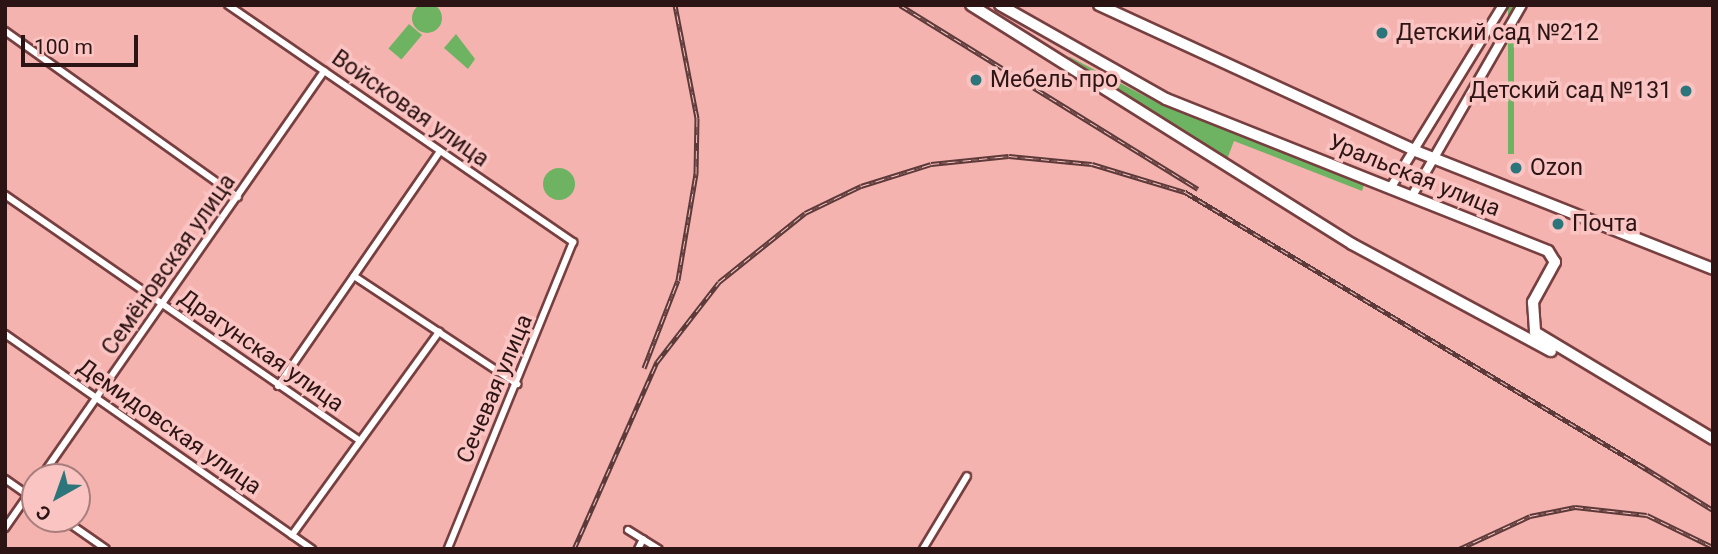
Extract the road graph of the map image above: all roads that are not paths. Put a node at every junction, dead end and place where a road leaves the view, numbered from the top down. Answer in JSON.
{"nodes":[{"id":1,"x":228,"y":5,"type":"edge"},
{"id":2,"x":971,"y":5,"type":"edge"},
{"id":3,"x":1000,"y":5,"type":"edge"},
{"id":4,"x":1099,"y":5,"type":"edge"},
{"id":5,"x":1503,"y":5,"type":"edge"},
{"id":6,"x":1522,"y":5,"type":"edge"},
{"id":7,"x":5,"y":31,"type":"edge"},
{"id":8,"x":1068,"y":48,"type":"junction"},
{"id":9,"x":1060,"y":61,"type":"junction"},
{"id":10,"x":324,"y":71,"type":"junction"},
{"id":11,"x":440,"y":150,"type":"junction"},
{"id":12,"x":1418,"y":152,"type":"junction"},
{"id":13,"x":1433,"y":159,"type":"junction"},
{"id":14,"x":1391,"y":187,"type":"junction"},
{"id":15,"x":5,"y":195,"type":"edge"},
{"id":16,"x":1412,"y":195,"type":"junction"},
{"id":17,"x":238,"y":197,"type":"junction"},
{"id":18,"x":573,"y":242,"type":"joint"},
{"id":19,"x":1713,"y":269,"type":"edge"},
{"id":20,"x":354,"y":276,"type":"junction"},
{"id":21,"x":162,"y":304,"type":"junction"},
{"id":22,"x":439,"y":332,"type":"junction"},
{"id":23,"x":5,"y":334,"type":"edge"},
{"id":24,"x":1533,"y":337,"type":"junction"},
{"id":25,"x":517,"y":384,"type":"junction"},
{"id":26,"x":278,"y":386,"type":"junction"},
{"id":27,"x":97,"y":398,"type":"junction"},
{"id":28,"x":359,"y":440,"type":"junction"},
{"id":29,"x":1713,"y":442,"type":"edge"},
{"id":30,"x":51,"y":463,"type":"edge"},
{"id":31,"x":967,"y":475,"type":"dead end"},
{"id":32,"x":5,"y":479,"type":"edge"},
{"id":33,"x":21,"y":490,"type":"edge"},
{"id":34,"x":21,"y":505,"type":"edge"},
{"id":35,"x":5,"y":528,"type":"edge"},
{"id":36,"x":628,"y":530,"type":"dead end"},
{"id":37,"x":83,"y":533,"type":"edge"},
{"id":38,"x":292,"y":535,"type":"junction"},
{"id":39,"x":643,"y":539,"type":"junction"},
{"id":40,"x":106,"y":549,"type":"edge"},
{"id":41,"x":312,"y":549,"type":"edge"},
{"id":42,"x":447,"y":549,"type":"edge"},
{"id":43,"x":638,"y":549,"type":"edge"},
{"id":44,"x":658,"y":549,"type":"edge"},
{"id":45,"x":923,"y":549,"type":"edge"}],
"edges":[{"from":1,"to":10,"type":"street","name":"Войсковая улица"},
{"from":2,"to":9,"type":"main road"},
{"from":3,"to":8,"type":"main road","name":"Уральская улица"},
{"from":4,"to":12,"type":"main road","name":"Уральская улица"},
{"from":5,"to":12,"type":"street"},
{"from":6,"to":13,"type":"street"},
{"from":7,"to":17,"type":"street"},
{"from":8,"to":9,"type":"main road"},
{"from":8,"to":14,"type":"main road","name":"Уральская улица"},
{"from":9,"to":24,"type":"main road"},
{"from":10,"to":11,"type":"street","name":"Войсковая улица"},
{"from":10,"to":17,"type":"street","name":"Семёновская улица"},
{"from":11,"to":18,"type":"street","name":"Войсковая улица"},
{"from":11,"to":20,"type":"street"},
{"from":12,"to":13,"type":"main road","name":"Уральская улица"},
{"from":12,"to":14,"type":"street"},
{"from":13,"to":16,"type":"street"},
{"from":13,"to":19,"type":"main road","name":"Уральская улица"},
{"from":14,"to":16,"type":"main road","name":"Уральская улица"},
{"from":15,"to":21,"type":"street","name":"Драгунская улица"},
{"from":16,"to":24,"type":"main road","name":"Уральская улица"},
{"from":17,"to":21,"type":"street","name":"Семёновская улица"},
{"from":18,"to":25,"type":"street","name":"Сечевая улица"},
{"from":20,"to":22,"type":"street"},
{"from":20,"to":26,"type":"street"},
{"from":21,"to":26,"type":"street","name":"Драгунская улица"},
{"from":21,"to":27,"type":"street","name":"Семёновская улица"},
{"from":22,"to":25,"type":"street"},
{"from":22,"to":28,"type":"street"},
{"from":23,"to":27,"type":"street","name":"Демидовская улица"},
{"from":24,"to":29,"type":"main road"},
{"from":25,"to":42,"type":"street","name":"Сечевая улица"},
{"from":26,"to":28,"type":"street","name":"Драгунская улица"},
{"from":27,"to":30,"type":"street","name":"Семёновская улица"},
{"from":27,"to":38,"type":"street","name":"Демидовская улица"},
{"from":28,"to":38,"type":"street"},
{"from":31,"to":45,"type":"street"},
{"from":32,"to":33,"type":"street"},
{"from":34,"to":35,"type":"street"},
{"from":36,"to":39,"type":"street"},
{"from":37,"to":40,"type":"street"},
{"from":38,"to":41,"type":"street","name":"Демидовская улица"},
{"from":39,"to":43,"type":"street"},
{"from":39,"to":44,"type":"street"}]}
